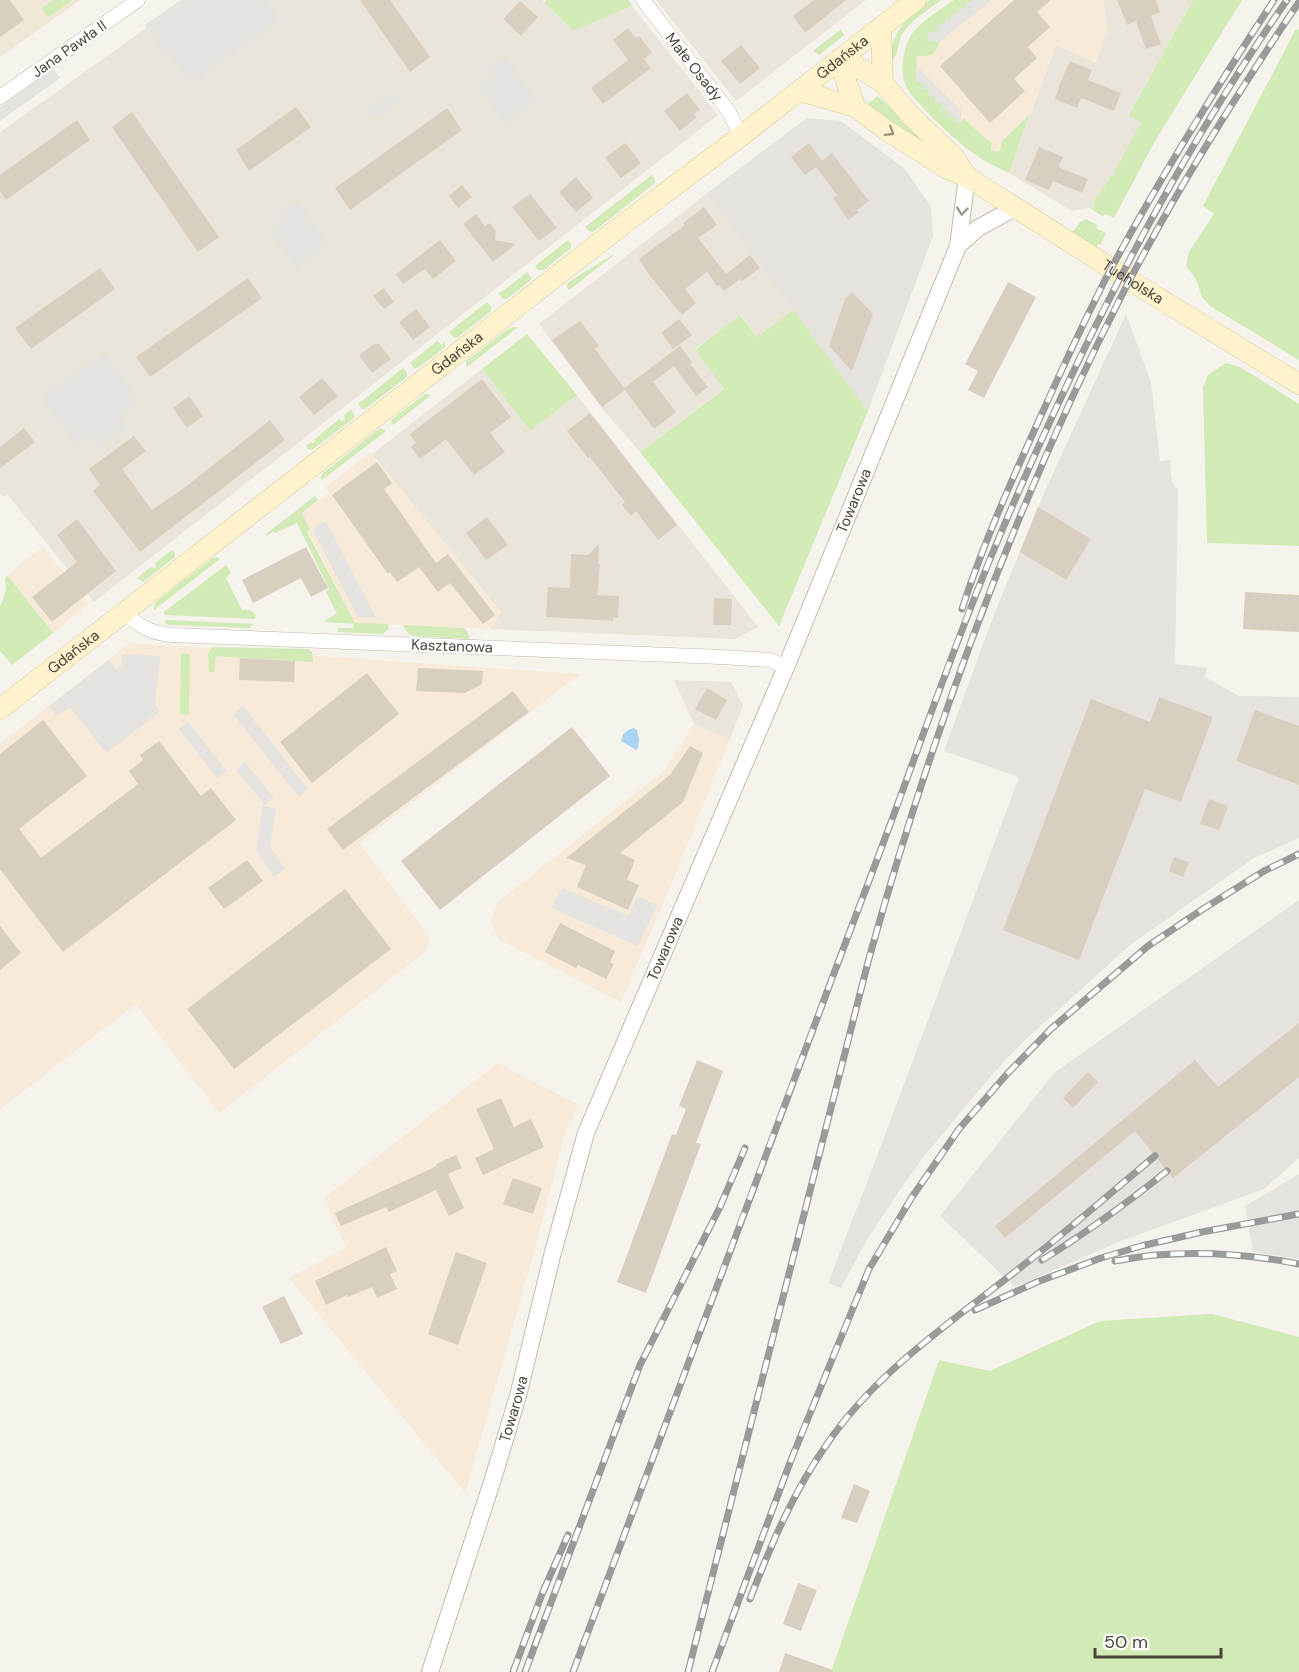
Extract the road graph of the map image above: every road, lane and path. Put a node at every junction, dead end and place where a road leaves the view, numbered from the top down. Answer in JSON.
{"nodes":[{"id":1,"x":138,"y":0,"type":"edge"},
{"id":2,"x":643,"y":0,"type":"edge"},
{"id":3,"x":916,"y":0,"type":"edge"},
{"id":4,"x":881,"y":28,"type":"junction"},
{"id":5,"x":839,"y":60,"type":"junction"},
{"id":6,"x":884,"y":83,"type":"junction"},
{"id":7,"x":800,"y":91,"type":"junction"},
{"id":8,"x":0,"y":97,"type":"edge"},
{"id":9,"x":855,"y":107,"type":"junction"},
{"id":10,"x":741,"y":136,"type":"junction"},
{"id":11,"x":967,"y":177,"type":"junction"},
{"id":12,"x":1015,"y":208,"type":"junction"},
{"id":13,"x":958,"y":246,"type":"junction"},
{"id":14,"x":1299,"y":384,"type":"edge"},
{"id":15,"x":125,"y":611,"type":"junction"},
{"id":16,"x":786,"y":667,"type":"junction"},
{"id":17,"x":0,"y":709,"type":"edge"},
{"id":18,"x":430,"y":1672,"type":"edge"}],
"edges":[{"from":1,"to":8,"type":"street","name":"Jana Pawła II"},
{"from":2,"to":10,"type":"street","name":"Małe Osady"},
{"from":3,"to":4,"type":"main road","name":"Gdańska"},
{"from":4,"to":5,"type":"main road","name":"Gdańska"},
{"from":4,"to":6,"type":"main road"},
{"from":5,"to":6,"type":"main road","name":"Tucholska"},
{"from":5,"to":7,"type":"main road","name":"Gdańska"},
{"from":5,"to":9,"type":"main road"},
{"from":6,"to":11,"type":"main road","name":"Tucholska"},
{"from":7,"to":9,"type":"main road","name":"Tucholska"},
{"from":7,"to":10,"type":"main road","name":"Gdańska"},
{"from":9,"to":11,"type":"main road","name":"Tucholska","one_way":true},
{"from":10,"to":15,"type":"main road","name":"Gdańska"},
{"from":11,"to":12,"type":"main road","name":"Tucholska"},
{"from":11,"to":13,"type":"street","name":"Towarowa","one_way":true},
{"from":12,"to":13,"type":"street","name":"Towarowa"},
{"from":12,"to":14,"type":"main road","name":"Tucholska"},
{"from":13,"to":16,"type":"street","name":"Towarowa"},
{"from":15,"to":16,"type":"street","name":"Kasztanowa"},
{"from":15,"to":17,"type":"main road","name":"Gdańska"},
{"from":16,"to":18,"type":"street","name":"Towarowa"}]}
